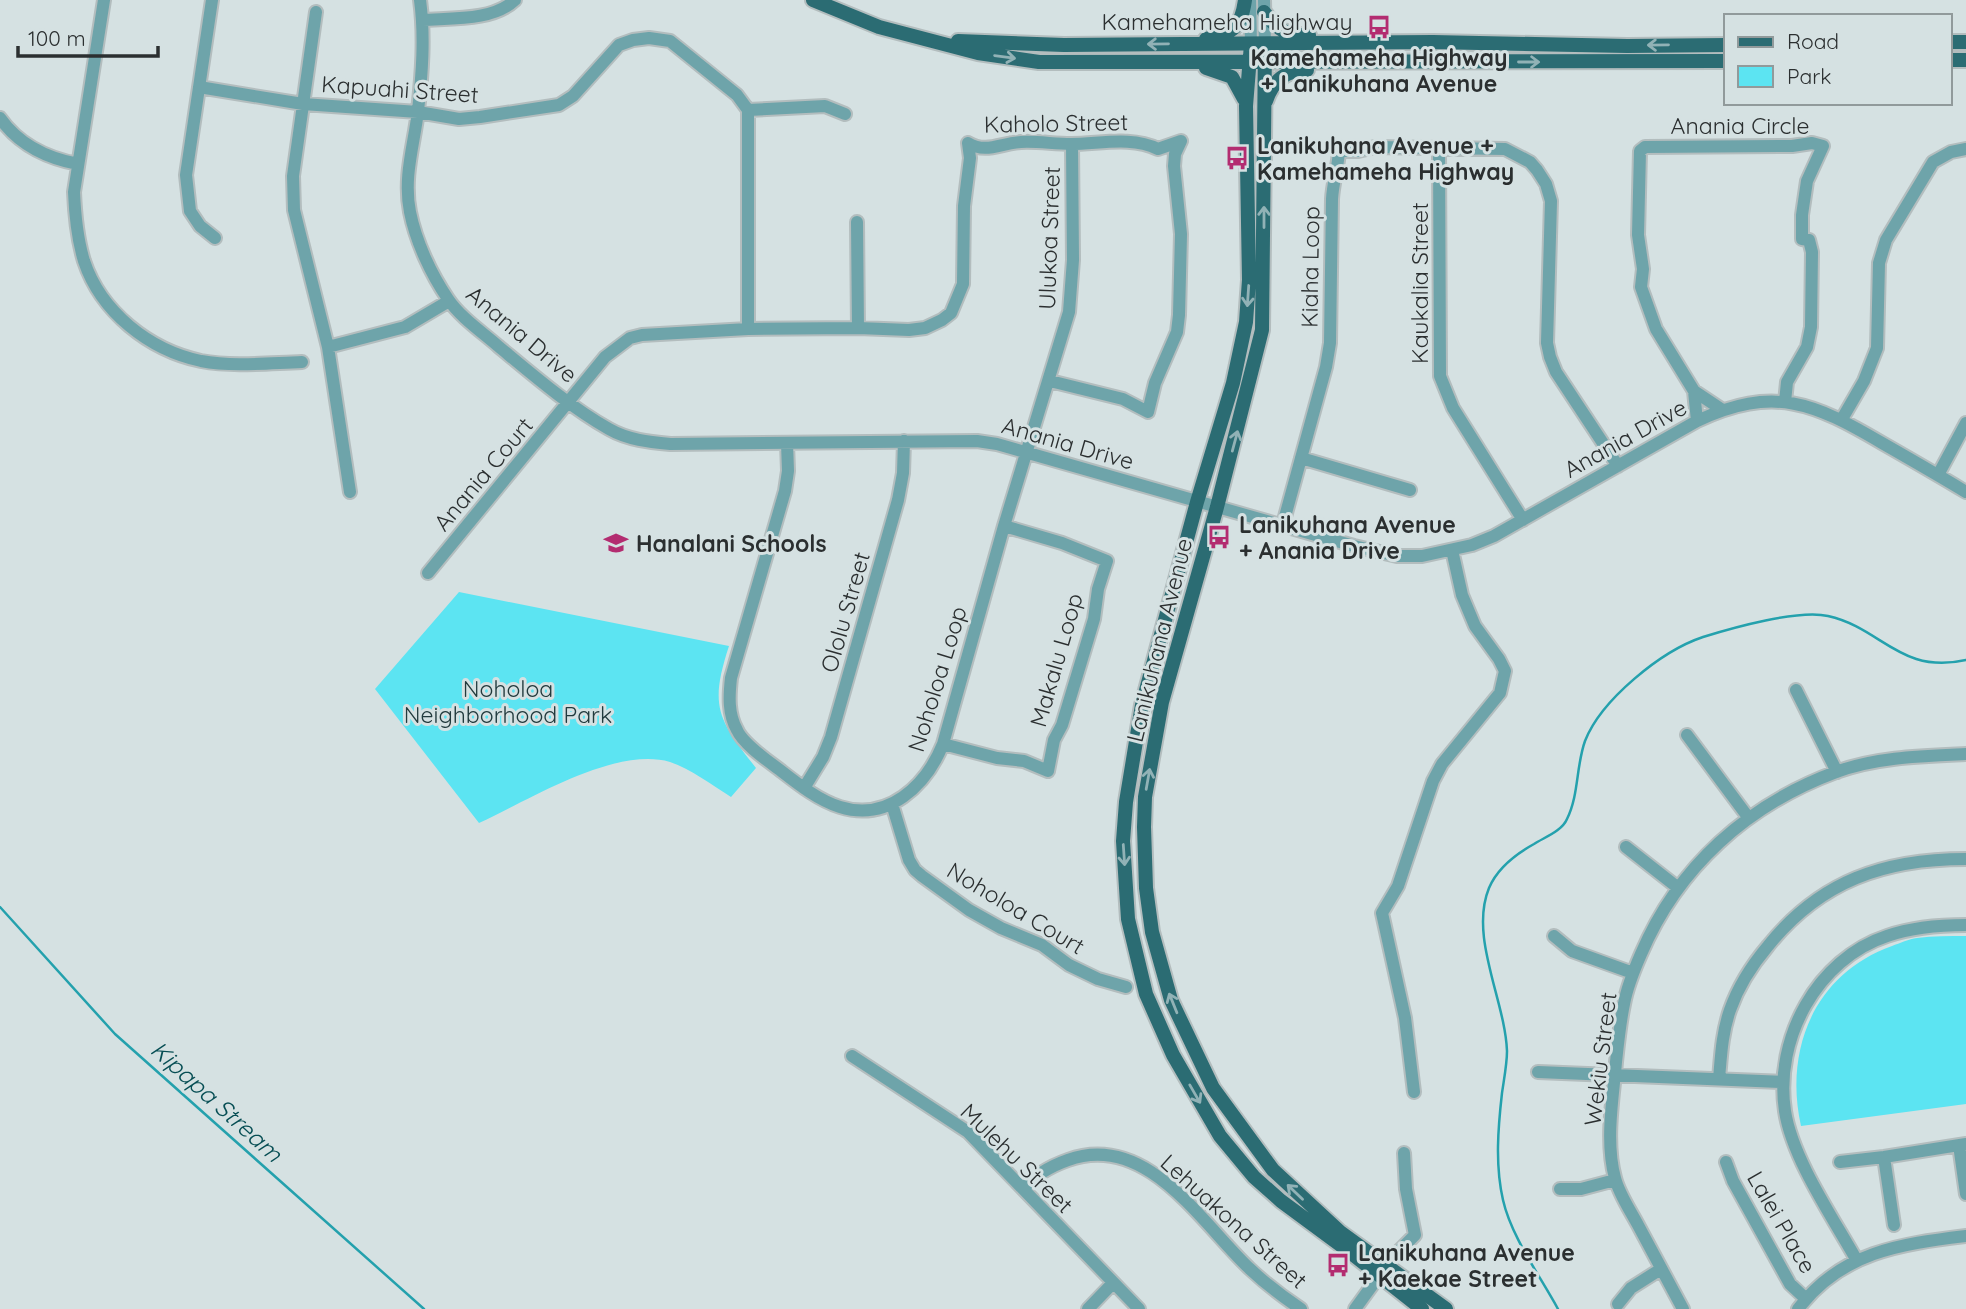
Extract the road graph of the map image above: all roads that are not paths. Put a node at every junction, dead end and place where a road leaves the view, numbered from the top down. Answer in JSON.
{"nodes":[{"id":1,"x":104,"y":0,"type":"edge"},
{"id":2,"x":212,"y":0,"type":"edge"},
{"id":3,"x":420,"y":0,"type":"edge"},
{"id":4,"x":515,"y":0,"type":"edge"},
{"id":5,"x":813,"y":0,"type":"edge"},
{"id":6,"x":1247,"y":0,"type":"edge"},
{"id":7,"x":1264,"y":6,"type":"edge"},
{"id":8,"x":316,"y":12,"type":"dead end"},
{"id":9,"x":423,"y":20,"type":"junction"},
{"id":10,"x":939,"y":41,"type":"junction"},
{"id":11,"x":1433,"y":42,"type":"junction"},
{"id":12,"x":1194,"y":43,"type":"junction"},
{"id":13,"x":1258,"y":44,"type":"junction"},
{"id":14,"x":1724,"y":45,"type":"edge"},
{"id":15,"x":1724,"y":61,"type":"edge"},
{"id":16,"x":1248,"y":62,"type":"junction"},
{"id":17,"x":1265,"y":62,"type":"junction"},
{"id":18,"x":1473,"y":62,"type":"junction"},
{"id":19,"x":1188,"y":63,"type":"junction"},
{"id":20,"x":198,"y":87,"type":"junction"},
{"id":21,"x":303,"y":104,"type":"junction"},
{"id":22,"x":1246,"y":106,"type":"junction"},
{"id":23,"x":1264,"y":109,"type":"junction"},
{"id":24,"x":748,"y":110,"type":"junction"},
{"id":25,"x":418,"y":111,"type":"junction"},
{"id":26,"x":845,"y":114,"type":"dead end"},
{"id":27,"x":0,"y":118,"type":"edge"},
{"id":28,"x":1072,"y":144,"type":"junction"},
{"id":29,"x":1439,"y":148,"type":"junction"},
{"id":30,"x":1966,"y":149,"type":"edge"},
{"id":31,"x":78,"y":164,"type":"junction"},
{"id":32,"x":857,"y":222,"type":"dead end"},
{"id":33,"x":215,"y":238,"type":"dead end"},
{"id":34,"x":449,"y":301,"type":"junction"},
{"id":35,"x":858,"y":328,"type":"junction"},
{"id":36,"x":748,"y":329,"type":"junction"},
{"id":37,"x":328,"y":347,"type":"junction"},
{"id":38,"x":302,"y":362,"type":"dead end"},
{"id":39,"x":1050,"y":381,"type":"junction"},
{"id":40,"x":1694,"y":391,"type":"junction"},
{"id":41,"x":569,"y":402,"type":"junction"},
{"id":42,"x":1785,"y":402,"type":"junction"},
{"id":43,"x":1721,"y":409,"type":"junction"},
{"id":44,"x":1842,"y":419,"type":"junction"},
{"id":45,"x":1697,"y":421,"type":"junction"},
{"id":46,"x":1966,"y":423,"type":"edge"},
{"id":47,"x":904,"y":441,"type":"junction"},
{"id":48,"x":787,"y":443,"type":"junction"},
{"id":49,"x":1026,"y":453,"type":"junction"},
{"id":50,"x":1301,"y":458,"type":"junction"},
{"id":51,"x":1618,"y":466,"type":"junction"},
{"id":52,"x":1938,"y":475,"type":"junction"},
{"id":53,"x":1410,"y":490,"type":"dead end"},
{"id":54,"x":350,"y":492,"type":"dead end"},
{"id":55,"x":1966,"y":492,"type":"edge"},
{"id":56,"x":1197,"y":502,"type":"junction"},
{"id":57,"x":1217,"y":507,"type":"junction"},
{"id":58,"x":1523,"y":520,"type":"junction"},
{"id":59,"x":1283,"y":524,"type":"junction"},
{"id":60,"x":1004,"y":526,"type":"junction"},
{"id":61,"x":1452,"y":550,"type":"junction"},
{"id":62,"x":428,"y":573,"type":"dead end"},
{"id":63,"x":1796,"y":690,"type":"dead end"},
{"id":64,"x":1687,"y":734,"type":"dead end"},
{"id":65,"x":943,"y":744,"type":"junction"},
{"id":66,"x":1966,"y":754,"type":"edge"},
{"id":67,"x":1837,"y":772,"type":"junction"},
{"id":68,"x":804,"y":788,"type":"junction"},
{"id":69,"x":892,"y":804,"type":"junction"},
{"id":70,"x":1748,"y":817,"type":"junction"},
{"id":71,"x":1626,"y":848,"type":"dead end"},
{"id":72,"x":1966,"y":859,"type":"edge"},
{"id":73,"x":1677,"y":887,"type":"junction"},
{"id":74,"x":1966,"y":925,"type":"edge"},
{"id":75,"x":1555,"y":936,"type":"dead end"},
{"id":76,"x":1633,"y":973,"type":"junction"},
{"id":77,"x":1126,"y":987,"type":"dead end"},
{"id":78,"x":852,"y":1056,"type":"dead end"},
{"id":79,"x":1538,"y":1072,"type":"dead end"},
{"id":80,"x":1615,"y":1075,"type":"junction"},
{"id":81,"x":1719,"y":1079,"type":"junction"},
{"id":82,"x":1783,"y":1082,"type":"junction"},
{"id":83,"x":1414,"y":1093,"type":"dead end"},
{"id":84,"x":1963,"y":1145,"type":"edge"},
{"id":85,"x":1404,"y":1153,"type":"dead end"},
{"id":86,"x":1884,"y":1157,"type":"junction"},
{"id":87,"x":1726,"y":1162,"type":"dead end"},
{"id":88,"x":1840,"y":1162,"type":"dead end"},
{"id":89,"x":1615,"y":1181,"type":"junction"},
{"id":90,"x":1023,"y":1189,"type":"junction"},
{"id":91,"x":1560,"y":1189,"type":"dead end"},
{"id":92,"x":1966,"y":1195,"type":"edge"},
{"id":93,"x":1894,"y":1225,"type":"dead end"},
{"id":94,"x":1966,"y":1236,"type":"edge"},
{"id":95,"x":1856,"y":1259,"type":"junction"},
{"id":96,"x":1661,"y":1269,"type":"junction"},
{"id":97,"x":1382,"y":1271,"type":"junction"},
{"id":98,"x":1113,"y":1283,"type":"junction"},
{"id":99,"x":1618,"y":1304,"type":"dead end"},
{"id":100,"x":1802,"y":1304,"type":"edge"},
{"id":101,"x":1088,"y":1309,"type":"edge"},
{"id":102,"x":1139,"y":1309,"type":"edge"},
{"id":103,"x":1301,"y":1309,"type":"edge"},
{"id":104,"x":1355,"y":1309,"type":"edge"},
{"id":105,"x":1422,"y":1309,"type":"edge"},
{"id":106,"x":1446,"y":1309,"type":"edge"},
{"id":107,"x":1683,"y":1309,"type":"edge"}],
"edges":[{"from":1,"to":31,"type":"street"},
{"from":2,"to":20,"type":"street"},
{"from":3,"to":9,"type":"street","name":"Anania Drive"},
{"from":4,"to":9,"type":"street"},
{"from":5,"to":10,"type":"main road","name":"Kamehameha Highway"},
{"from":6,"to":12,"type":"main road"},
{"from":6,"to":13,"type":"street","name":"Lanikuhana Avenue"},
{"from":7,"to":11,"type":"main road"},
{"from":7,"to":13,"type":"street","name":"Lanikuhana Avenue"},
{"from":8,"to":21,"type":"street"},
{"from":9,"to":25,"type":"street","name":"Anania Drive"},
{"from":12,"to":10,"type":"main road","name":"Kamehameha Highway","one_way":true},
{"from":10,"to":19,"type":"main road","name":"Kamehameha Highway","one_way":true},
{"from":11,"to":13,"type":"main road","name":"Kamehameha Highway"},
{"from":14,"to":11,"type":"main road","name":"Kamehameha Highway","one_way":true},
{"from":12,"to":13,"type":"main road","name":"Kamehameha Highway"},
{"from":13,"to":16,"type":"main road","name":"Lanikuhana Avenue"},
{"from":13,"to":17,"type":"main road","name":"Lanikuhana Avenue"},
{"from":18,"to":15,"type":"main road","name":"Kamehameha Highway","one_way":true},
{"from":16,"to":17,"type":"main road","name":"Kamehameha Highway"},
{"from":16,"to":19,"type":"main road","name":"Kamehameha Highway"},
{"from":16,"to":22,"type":"main road","name":"Lanikuhana Avenue"},
{"from":17,"to":18,"type":"main road","name":"Kamehameha Highway"},
{"from":17,"to":23,"type":"main road","name":"Lanikuhana Avenue"},
{"from":18,"to":23,"type":"main road"},
{"from":19,"to":22,"type":"main road"},
{"from":20,"to":21,"type":"street","name":"Kapuahi Street"},
{"from":20,"to":33,"type":"street"},
{"from":21,"to":25,"type":"street","name":"Kapuahi Street"},
{"from":21,"to":37,"type":"street"},
{"from":22,"to":56,"type":"main road","name":"Lanikuhana Avenue","one_way":true},
{"from":57,"to":23,"type":"main road","name":"Lanikuhana Avenue","one_way":true},
{"from":24,"to":25,"type":"street","name":"Kapuahi Street"},
{"from":24,"to":26,"type":"street"},
{"from":24,"to":36,"type":"street"},
{"from":25,"to":34,"type":"street","name":"Anania Drive"},
{"from":27,"to":31,"type":"street"},
{"from":28,"to":35,"type":"street","name":"Kaholo Street"},
{"from":28,"to":39,"type":"street","name":"Ulukoa Street"},
{"from":28,"to":39,"type":"street","name":"Kaholo Street"},
{"from":29,"to":50,"type":"street","name":"Kiaha Loop"},
{"from":29,"to":51,"type":"street","name":"Kiaha Loop"},
{"from":29,"to":58,"type":"street","name":"Kaukalia Street"},
{"from":30,"to":44,"type":"street"},
{"from":31,"to":38,"type":"street"},
{"from":32,"to":35,"type":"street"},
{"from":34,"to":37,"type":"street"},
{"from":34,"to":41,"type":"street","name":"Anania Drive"},
{"from":35,"to":36,"type":"street","name":"Kaholo Street"},
{"from":36,"to":41,"type":"street","name":"Kaholo Street"},
{"from":37,"to":54,"type":"street"},
{"from":39,"to":49,"type":"street","name":"Ulukoa Street"},
{"from":40,"to":42,"type":"street","name":"Anania Circle"},
{"from":40,"to":43,"type":"street","name":"Anania Circle"},
{"from":40,"to":45,"type":"street","name":"Anania Circle"},
{"from":41,"to":48,"type":"street","name":"Anania Drive"},
{"from":41,"to":62,"type":"street","name":"Anania Court"},
{"from":42,"to":43,"type":"street","name":"Anania Drive"},
{"from":42,"to":44,"type":"street","name":"Anania Drive"},
{"from":43,"to":45,"type":"street","name":"Anania Drive"},
{"from":44,"to":52,"type":"street","name":"Anania Drive"},
{"from":45,"to":51,"type":"street","name":"Anania Drive"},
{"from":46,"to":52,"type":"street"},
{"from":47,"to":48,"type":"street","name":"Anania Drive"},
{"from":47,"to":49,"type":"street","name":"Anania Drive"},
{"from":47,"to":68,"type":"street","name":"Ololu Street"},
{"from":48,"to":68,"type":"street","name":"Noholoa Loop"},
{"from":49,"to":56,"type":"street","name":"Anania Drive"},
{"from":49,"to":60,"type":"street","name":"Noholoa Loop"},
{"from":50,"to":53,"type":"street"},
{"from":50,"to":59,"type":"street","name":"Kiaha Loop"},
{"from":51,"to":58,"type":"street","name":"Anania Drive"},
{"from":52,"to":55,"type":"street","name":"Anania Drive"},
{"from":56,"to":57,"type":"street","name":"Anania Drive"},
{"from":56,"to":97,"type":"main road","name":"Lanikuhana Avenue","one_way":true},
{"from":57,"to":59,"type":"street","name":"Anania Drive"},
{"from":97,"to":57,"type":"main road","name":"Lanikuhana Avenue","one_way":true},
{"from":58,"to":61,"type":"street","name":"Anania Drive"},
{"from":59,"to":61,"type":"street","name":"Anania Drive"},
{"from":60,"to":65,"type":"street","name":"Noholoa Loop"},
{"from":60,"to":65,"type":"street","name":"Makalu Loop"},
{"from":61,"to":83,"type":"street"},
{"from":63,"to":67,"type":"street"},
{"from":64,"to":70,"type":"street"},
{"from":65,"to":69,"type":"street","name":"Noholoa Loop"},
{"from":66,"to":67,"type":"street","name":"Wekiu Street"},
{"from":67,"to":70,"type":"street","name":"Wekiu Street"},
{"from":68,"to":69,"type":"street","name":"Noholoa Loop"},
{"from":69,"to":77,"type":"street","name":"Noholoa Court"},
{"from":70,"to":73,"type":"street","name":"Wekiu Street"},
{"from":71,"to":73,"type":"street"},
{"from":72,"to":81,"type":"street"},
{"from":73,"to":76,"type":"street","name":"Wekiu Street"},
{"from":74,"to":82,"type":"street"},
{"from":75,"to":76,"type":"street"},
{"from":76,"to":80,"type":"street","name":"Wekiu Street"},
{"from":78,"to":90,"type":"street","name":"Mulehu Street"},
{"from":79,"to":80,"type":"street"},
{"from":80,"to":81,"type":"street"},
{"from":80,"to":89,"type":"street","name":"Wekiu Street"},
{"from":81,"to":82,"type":"street"},
{"from":82,"to":95,"type":"street"},
{"from":84,"to":86,"type":"street"},
{"from":84,"to":92,"type":"street"},
{"from":85,"to":97,"type":"street"},
{"from":86,"to":88,"type":"street"},
{"from":86,"to":93,"type":"street"},
{"from":87,"to":100,"type":"street","name":"Lalei Place"},
{"from":89,"to":91,"type":"street"},
{"from":89,"to":96,"type":"street","name":"Wekiu Street"},
{"from":90,"to":98,"type":"street","name":"Mulehu Street"},
{"from":90,"to":103,"type":"street","name":"Lehuakona Street"},
{"from":94,"to":95,"type":"street"},
{"from":95,"to":100,"type":"street"},
{"from":96,"to":99,"type":"street"},
{"from":96,"to":107,"type":"street","name":"Wekiu Street"},
{"from":97,"to":104,"type":"street"},
{"from":97,"to":105,"type":"main road","name":"Lanikuhana Avenue"},
{"from":97,"to":106,"type":"main road","name":"Lanikuhana Avenue"},
{"from":98,"to":101,"type":"street"},
{"from":98,"to":102,"type":"street","name":"Mulehu Street"}]}
